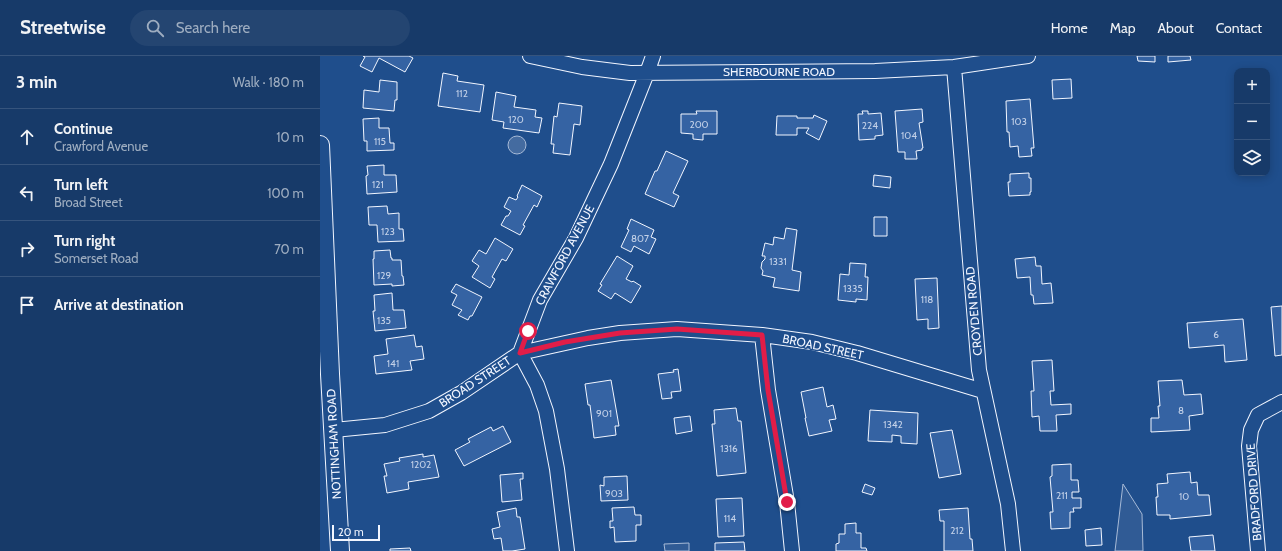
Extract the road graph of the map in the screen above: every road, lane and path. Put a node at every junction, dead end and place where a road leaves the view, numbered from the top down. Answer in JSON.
{"nodes":[{"id":1,"x":530,"y":56,"type":"edge"},
{"id":2,"x":653,"y":56,"type":"edge"},
{"id":3,"x":1028,"y":56,"type":"edge"},
{"id":4,"x":954,"y":68,"type":"junction"},
{"id":5,"x":647,"y":73,"type":"junction"},
{"id":6,"x":320,"y":145,"type":"edge"},
{"id":7,"x":762,"y":335,"type":"junction"},
{"id":8,"x":520,"y":353,"type":"junction"},
{"id":9,"x":320,"y":355,"type":"edge"},
{"id":10,"x":330,"y":374,"type":"junction"},
{"id":11,"x":983,"y":391,"type":"junction"},
{"id":12,"x":1282,"y":402,"type":"edge"},
{"id":13,"x":327,"y":430,"type":"edge"},
{"id":14,"x":340,"y":551,"type":"edge"},
{"id":15,"x":567,"y":551,"type":"edge"},
{"id":16,"x":792,"y":551,"type":"edge"},
{"id":17,"x":1013,"y":551,"type":"edge"},
{"id":18,"x":1258,"y":551,"type":"edge"}],
"edges":[{"from":1,"to":5,"type":"street","name":"SHERBOURNE ROAD"},
{"from":2,"to":5,"type":"street","name":"CRAWFORD AVENUE"},
{"from":3,"to":4,"type":"street","name":"SHERBOURNE ROAD"},
{"from":4,"to":5,"type":"street","name":"SHERBOURNE ROAD"},
{"from":4,"to":11,"type":"street","name":"CROYDEN ROAD"},
{"from":5,"to":8,"type":"street","name":"CRAWFORD AVENUE"},
{"from":6,"to":10,"type":"street","name":"NOTTINGHAM ROAD"},
{"from":7,"to":8,"type":"street","name":"BROAD STREET"},
{"from":7,"to":11,"type":"street","name":"BROAD STREET"},
{"from":7,"to":16,"type":"street"},
{"from":8,"to":13,"type":"street","name":"BROAD STREET"},
{"from":8,"to":15,"type":"street"},
{"from":9,"to":10,"type":"street"},
{"from":10,"to":13,"type":"street","name":"NOTTINGHAM ROAD"},
{"from":11,"to":17,"type":"street","name":"CROYDEN ROAD"},
{"from":12,"to":18,"type":"street","name":"BRADFORD DRIVE"},
{"from":13,"to":14,"type":"street","name":"NOTTINGHAM ROAD"}]}
